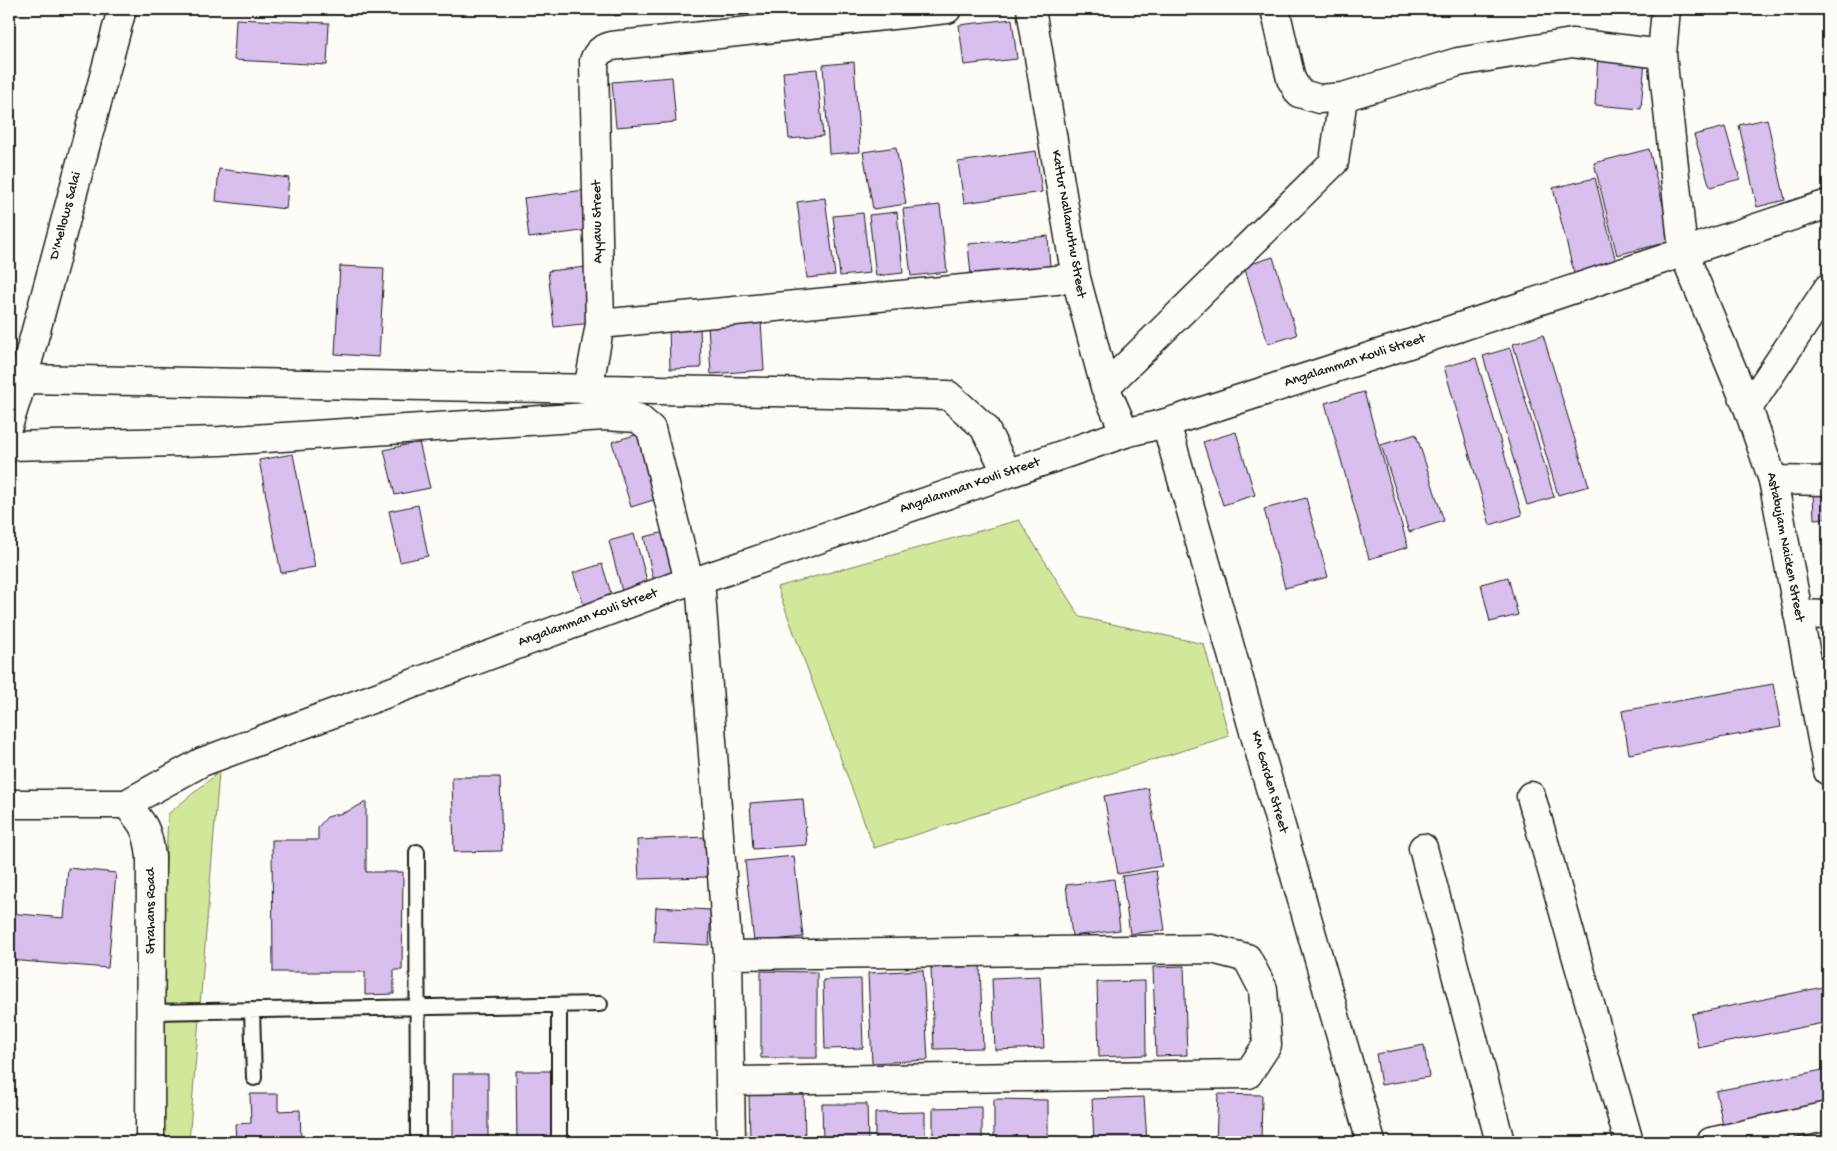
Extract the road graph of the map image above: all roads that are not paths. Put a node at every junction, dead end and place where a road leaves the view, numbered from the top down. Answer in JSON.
{"nodes":[{"id":1,"x":122,"y":9,"type":"edge"},
{"id":2,"x":947,"y":9,"type":"edge"},
{"id":3,"x":1031,"y":9,"type":"edge"},
{"id":4,"x":1276,"y":9,"type":"edge"},
{"id":5,"x":1666,"y":9,"type":"edge"},
{"id":6,"x":1662,"y":54,"type":"junction"},
{"id":7,"x":1343,"y":97,"type":"junction"},
{"id":8,"x":1828,"y":204,"type":"edge"},
{"id":9,"x":1683,"y":251,"type":"junction"},
{"id":10,"x":1076,"y":278,"type":"junction"},
{"id":11,"x":1824,"y":300,"type":"edge"},
{"id":12,"x":600,"y":324,"type":"junction"},
{"id":13,"x":23,"y":379,"type":"junction"},
{"id":14,"x":1105,"y":387,"type":"junction"},
{"id":15,"x":588,"y":390,"type":"junction"},
{"id":16,"x":1748,"y":408,"type":"junction"},
{"id":17,"x":9,"y":423,"type":"edge"},
{"id":18,"x":1166,"y":423,"type":"junction"},
{"id":19,"x":1125,"y":433,"type":"junction"},
{"id":20,"x":9,"y":446,"type":"edge"},
{"id":21,"x":1006,"y":473,"type":"junction"},
{"id":22,"x":1773,"y":480,"type":"junction"},
{"id":23,"x":1828,"y":481,"type":"edge"},
{"id":24,"x":695,"y":580,"type":"junction"},
{"id":25,"x":1798,"y":614,"type":"junction"},
{"id":26,"x":1828,"y":614,"type":"edge"},
{"id":27,"x":1828,"y":771,"type":"edge"},
{"id":28,"x":1531,"y":796,"type":"dead end"},
{"id":29,"x":9,"y":804,"type":"edge"},
{"id":30,"x":126,"y":804,"type":"junction"},
{"id":31,"x":1424,"y":848,"type":"dead end"},
{"id":32,"x":417,"y":852,"type":"dead end"},
{"id":33,"x":728,"y":955,"type":"junction"},
{"id":34,"x":600,"y":1004,"type":"dead end"},
{"id":35,"x":559,"y":1006,"type":"junction"},
{"id":36,"x":417,"y":1007,"type":"junction"},
{"id":37,"x":252,"y":1010,"type":"junction"},
{"id":38,"x":151,"y":1012,"type":"junction"},
{"id":39,"x":254,"y":1078,"type":"dead end"},
{"id":40,"x":732,"y":1081,"type":"junction"},
{"id":41,"x":1828,"y":1116,"type":"edge"},
{"id":42,"x":558,"y":1137,"type":"dead end"},
{"id":43,"x":150,"y":1142,"type":"edge"},
{"id":44,"x":418,"y":1142,"type":"edge"},
{"id":45,"x":732,"y":1142,"type":"edge"},
{"id":46,"x":1371,"y":1142,"type":"edge"},
{"id":47,"x":1500,"y":1142,"type":"edge"},
{"id":48,"x":1629,"y":1142,"type":"edge"},
{"id":49,"x":1711,"y":1142,"type":"edge"}],
"edges":[{"from":1,"to":13,"type":"street","name":"D'Mellows Salai"},
{"from":2,"to":12,"type":"street","name":"Ayyavu Street"},
{"from":3,"to":10,"type":"street","name":"Kattur Nallamuthu Street"},
{"from":4,"to":7,"type":"street"},
{"from":5,"to":6,"type":"street","name":"Astabujam Naicken Street"},
{"from":6,"to":7,"type":"street"},
{"from":6,"to":9,"type":"street","name":"Astabujam Naicken Street"},
{"from":7,"to":14,"type":"street"},
{"from":8,"to":9,"type":"street","name":"Angalamman Kovli Street"},
{"from":9,"to":16,"type":"street","name":"Astabujam Naicken Street"},
{"from":9,"to":18,"type":"street","name":"Angalamman Kovli Street"},
{"from":10,"to":12,"type":"street"},
{"from":10,"to":14,"type":"street","name":"Kattur Nallamuthu Street"},
{"from":11,"to":16,"type":"street"},
{"from":12,"to":15,"type":"street","name":"Ayyavu Street"},
{"from":13,"to":15,"type":"street"},
{"from":13,"to":17,"type":"street","name":"D'Mellows Salai"},
{"from":14,"to":19,"type":"street","name":"Kattur Nallamuthu Street"},
{"from":15,"to":21,"type":"street"},
{"from":16,"to":22,"type":"street","name":"Astabujam Naicken Street"},
{"from":18,"to":19,"type":"street","name":"Angalamman Kovli Street"},
{"from":18,"to":46,"type":"street","name":"KM Garden Street"},
{"from":19,"to":21,"type":"street","name":"Angalamman Kovli Street"},
{"from":20,"to":24,"type":"street"},
{"from":21,"to":24,"type":"street","name":"Angalamman Kovli Street"},
{"from":22,"to":23,"type":"street"},
{"from":22,"to":25,"type":"street","name":"Astabujam Naicken Street"},
{"from":24,"to":30,"type":"street","name":"Angalamman Kovli Street"},
{"from":24,"to":33,"type":"street"},
{"from":25,"to":26,"type":"street"},
{"from":25,"to":27,"type":"street","name":"Astabujam Naicken Street"},
{"from":28,"to":48,"type":"street"},
{"from":29,"to":30,"type":"street"},
{"from":30,"to":38,"type":"street","name":"Strahans Road"},
{"from":31,"to":47,"type":"street"},
{"from":32,"to":36,"type":"lane"},
{"from":33,"to":40,"type":"street"},
{"from":33,"to":40,"type":"street"},
{"from":34,"to":35,"type":"lane"},
{"from":35,"to":36,"type":"lane"},
{"from":35,"to":42,"type":"lane"},
{"from":36,"to":37,"type":"lane"},
{"from":36,"to":44,"type":"lane"},
{"from":37,"to":38,"type":"lane"},
{"from":37,"to":39,"type":"lane"},
{"from":38,"to":43,"type":"street","name":"Strahans Road"},
{"from":40,"to":45,"type":"street"},
{"from":41,"to":49,"type":"street"}]}
